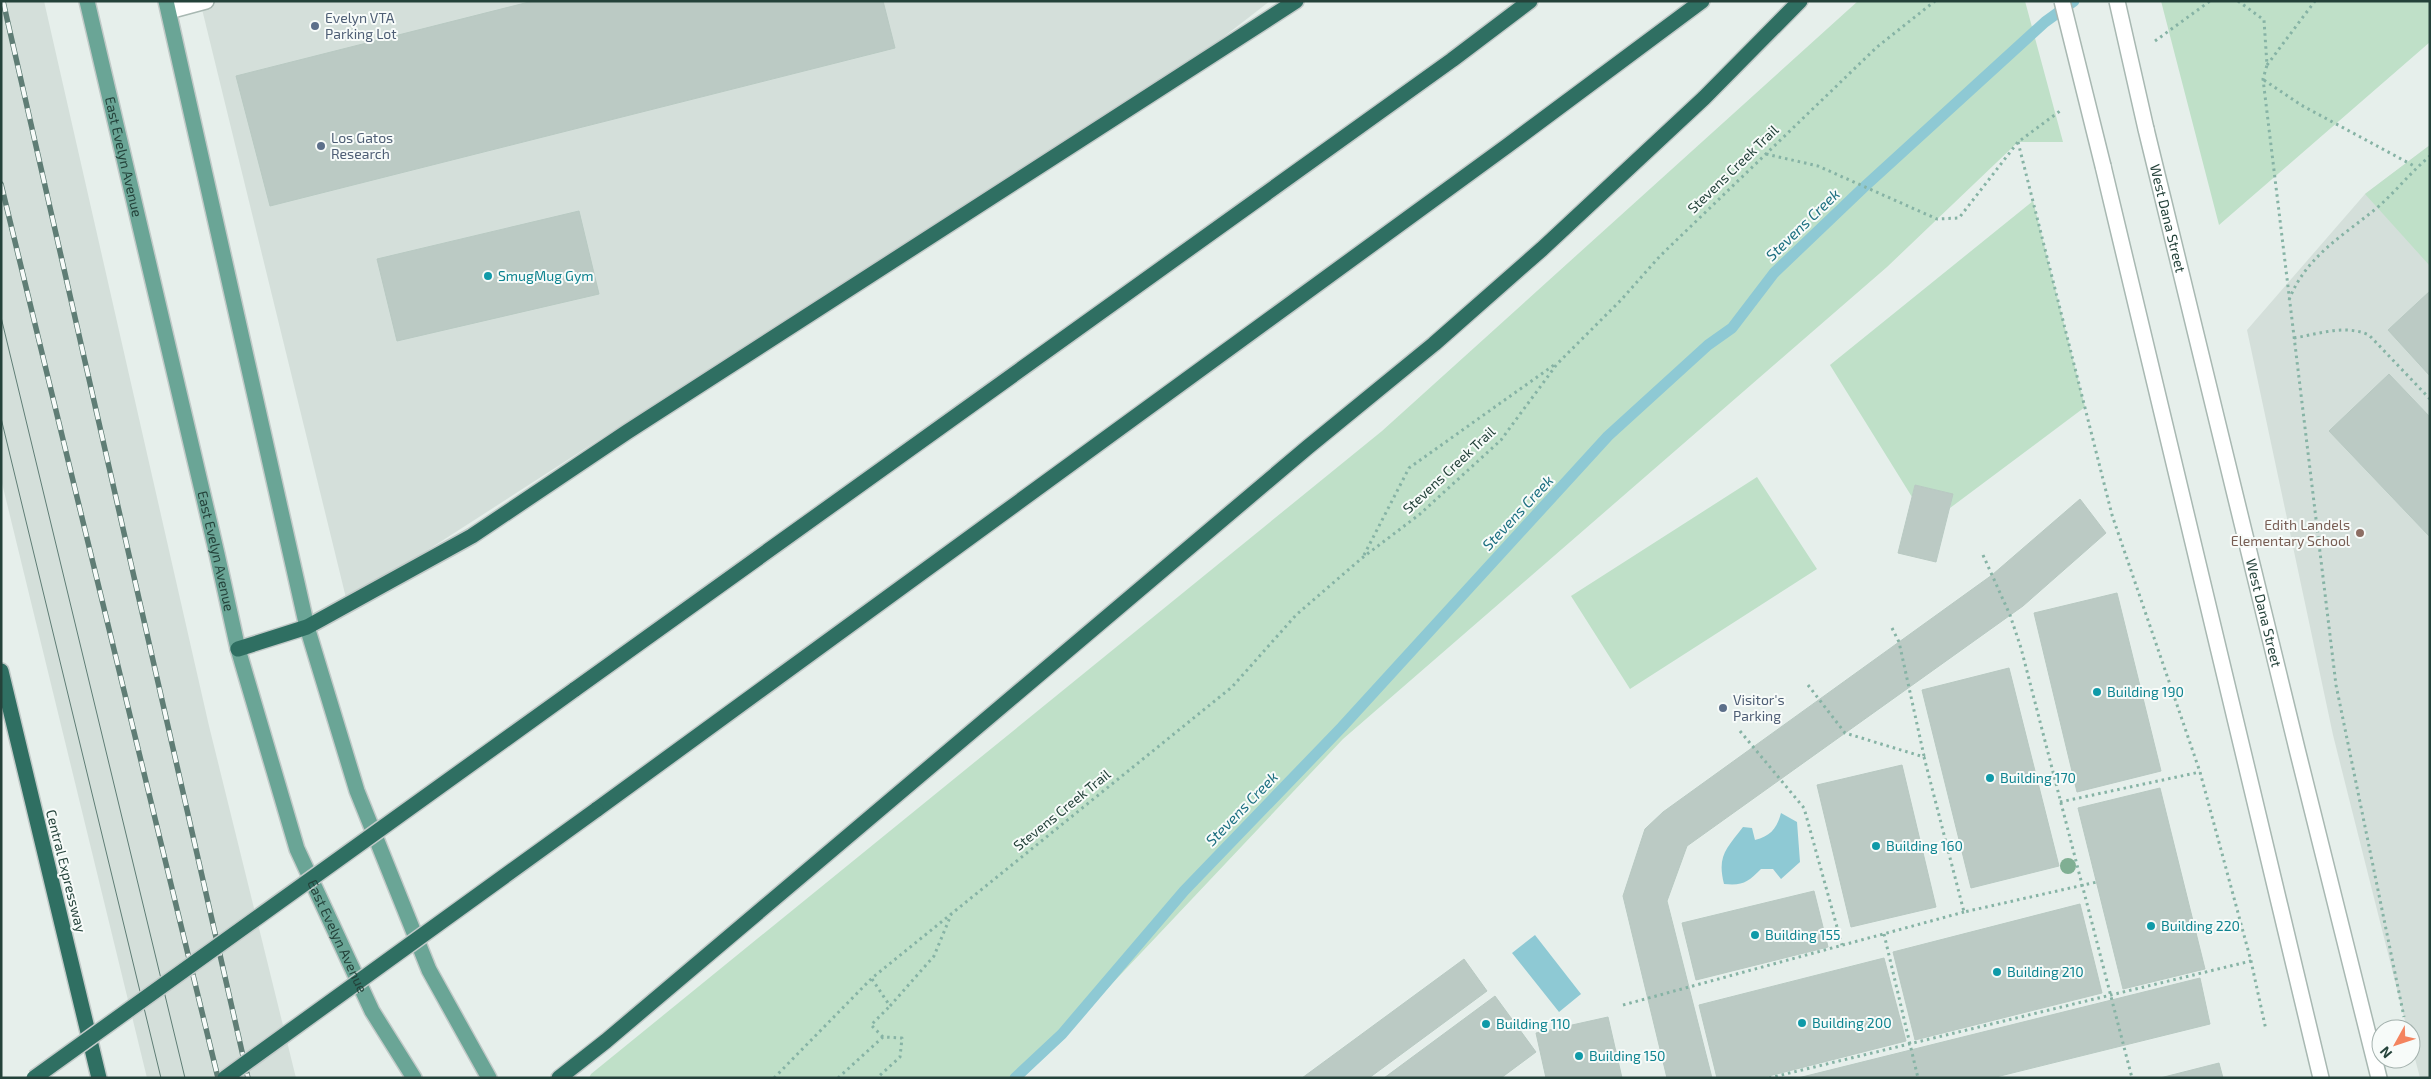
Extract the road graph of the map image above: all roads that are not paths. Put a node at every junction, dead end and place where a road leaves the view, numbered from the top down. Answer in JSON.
{"nodes":[{"id":1,"x":87,"y":1,"type":"edge"},
{"id":2,"x":206,"y":1,"type":"edge"},
{"id":3,"x":1296,"y":1,"type":"edge"},
{"id":4,"x":1530,"y":1,"type":"edge"},
{"id":5,"x":1702,"y":1,"type":"edge"},
{"id":6,"x":1800,"y":1,"type":"edge"},
{"id":7,"x":2062,"y":1,"type":"edge"},
{"id":8,"x":2117,"y":1,"type":"edge"},
{"id":9,"x":167,"y":6,"type":"edge"},
{"id":10,"x":307,"y":627,"type":"junction"},
{"id":11,"x":238,"y":649,"type":"junction"},
{"id":12,"x":1,"y":671,"type":"edge"},
{"id":13,"x":34,"y":1078,"type":"edge"},
{"id":14,"x":99,"y":1078,"type":"edge"},
{"id":15,"x":225,"y":1078,"type":"edge"},
{"id":16,"x":414,"y":1078,"type":"edge"},
{"id":17,"x":489,"y":1078,"type":"edge"},
{"id":18,"x":559,"y":1078,"type":"edge"},
{"id":19,"x":2321,"y":1078,"type":"edge"},
{"id":20,"x":2379,"y":1078,"type":"edge"}],
"edges":[{"from":1,"to":11,"type":"main road","name":"East Evelyn Avenue"},
{"from":2,"to":9,"type":"street"},
{"from":3,"to":10,"type":"highway"},
{"from":4,"to":13,"type":"highway","bridge":true},
{"from":5,"to":15,"type":"highway","bridge":true},
{"from":6,"to":18,"type":"highway"},
{"from":7,"to":19,"type":"street","bridge":true},
{"from":8,"to":20,"type":"street","name":"West Dana Street","bridge":true},
{"from":9,"to":10,"type":"main road"},
{"from":10,"to":11,"type":"highway"},
{"from":10,"to":17,"type":"main road"},
{"from":11,"to":16,"type":"main road","name":"East Evelyn Avenue"},
{"from":12,"to":14,"type":"highway","name":"Central Expressway"}]}
